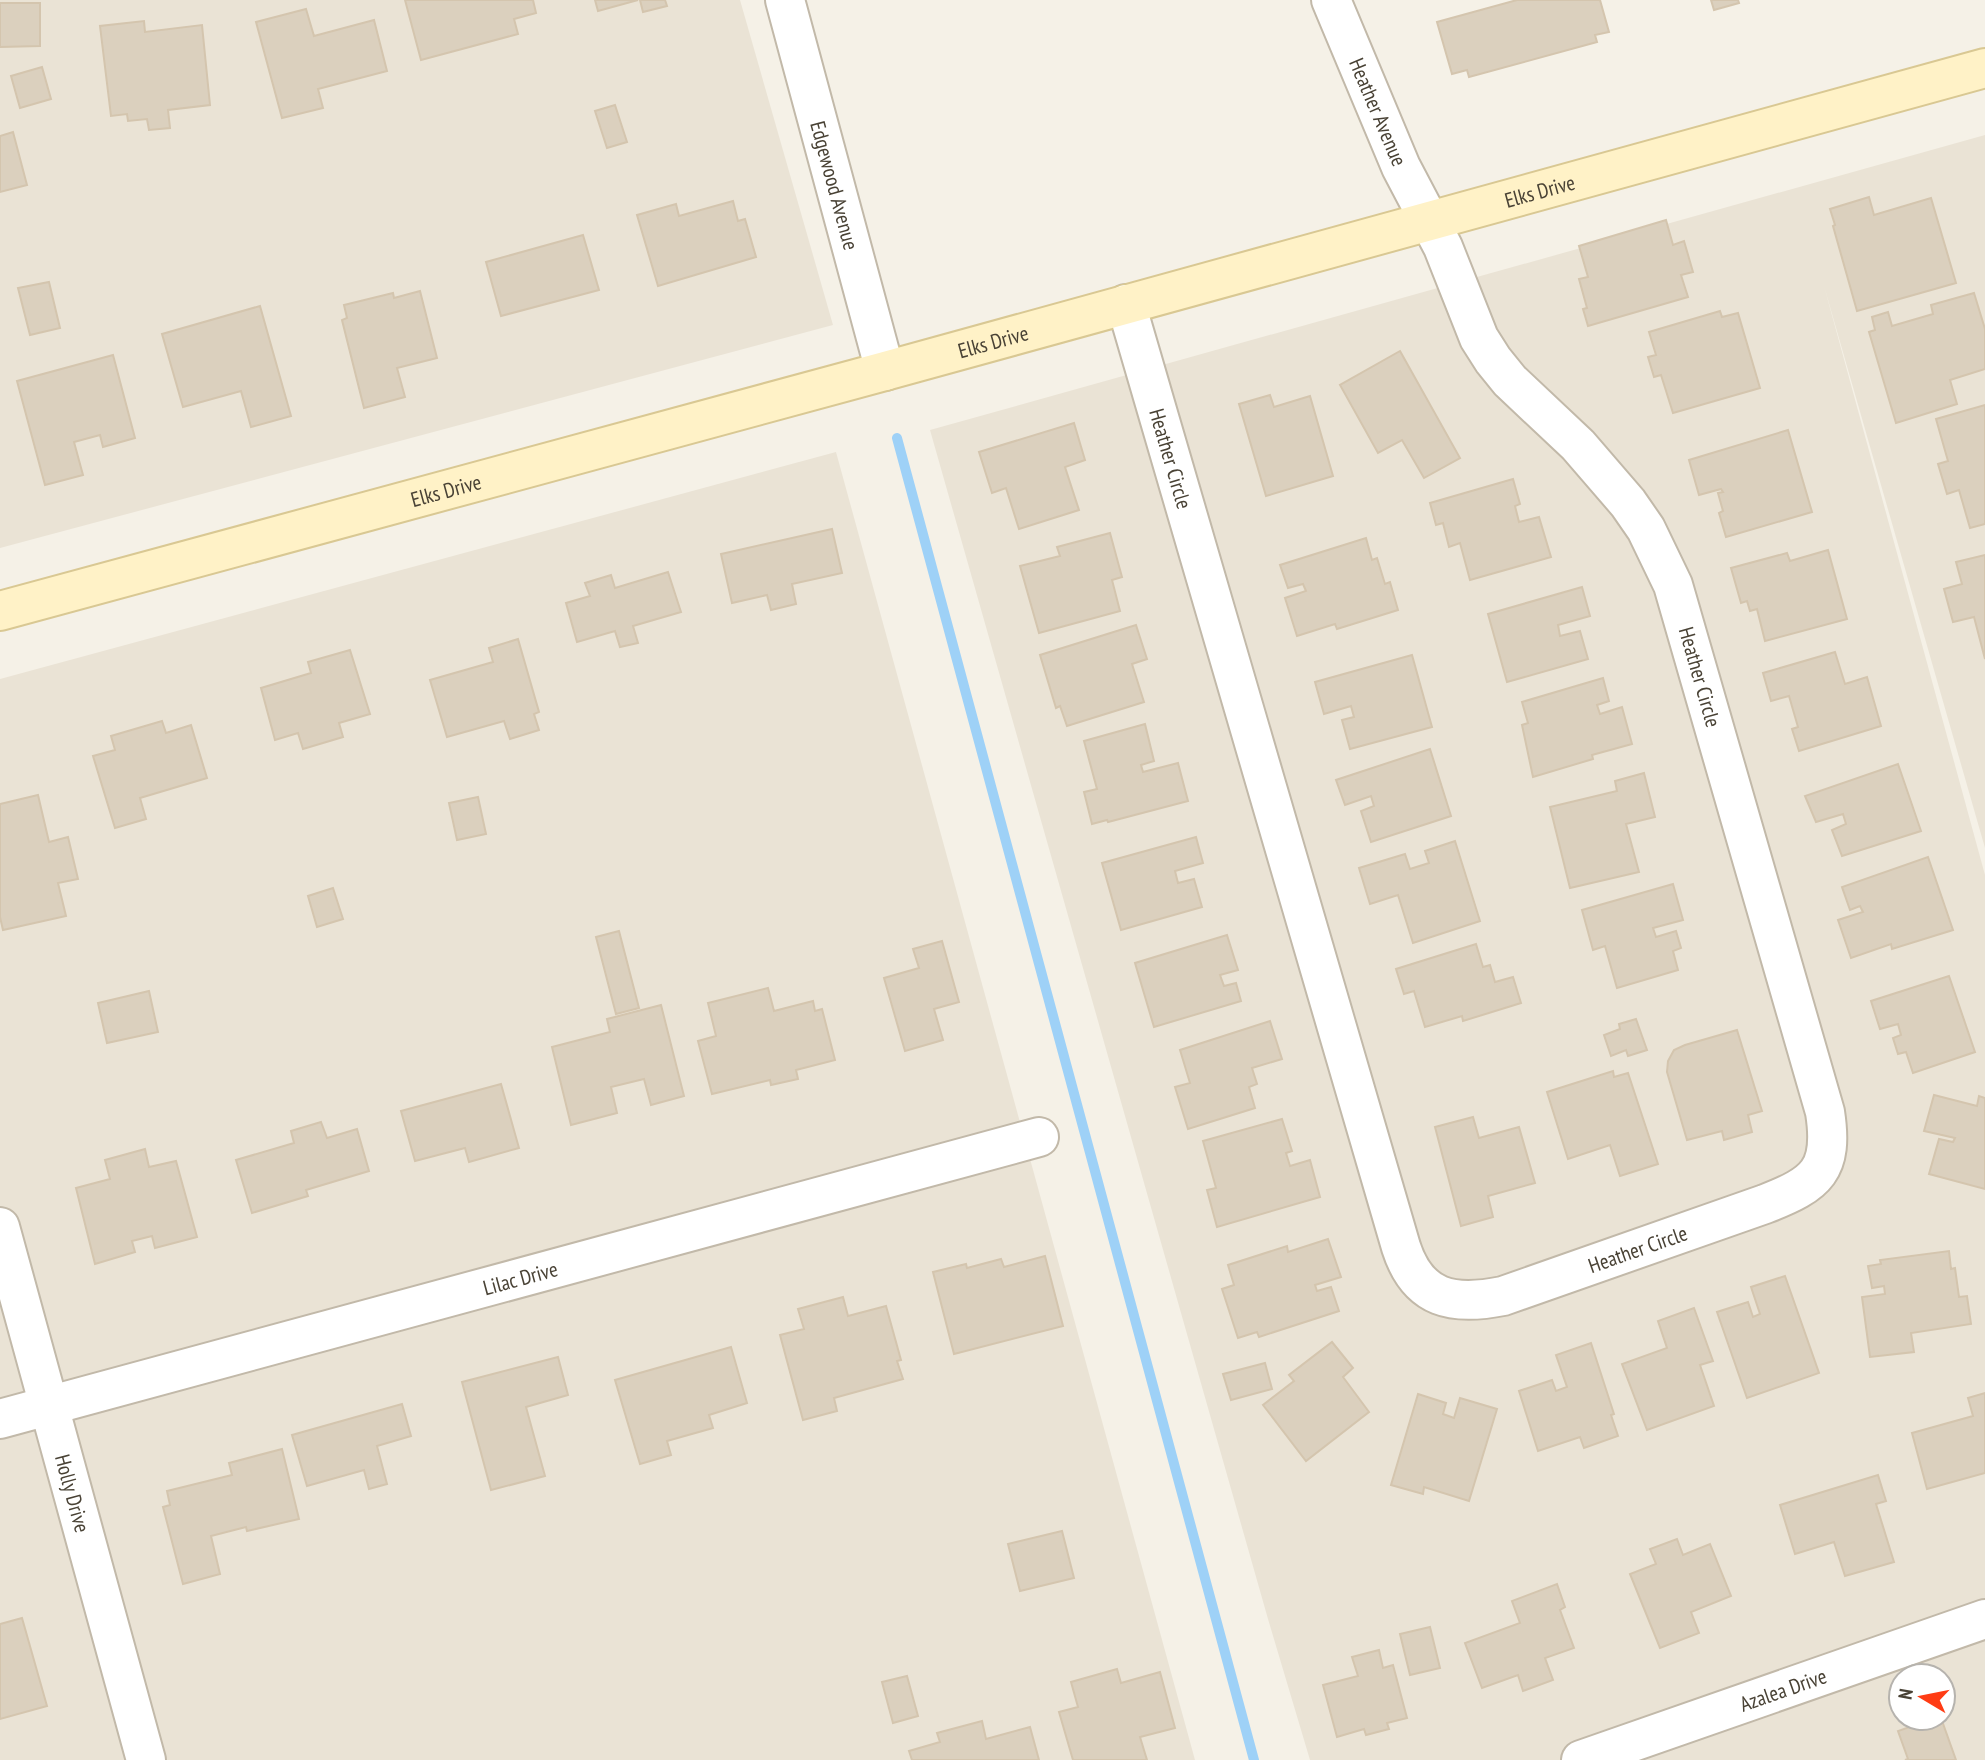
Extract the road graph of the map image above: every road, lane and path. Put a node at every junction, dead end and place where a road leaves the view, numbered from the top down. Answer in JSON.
{"nodes":[{"id":1,"x":785,"y":0,"type":"edge"},
{"id":2,"x":1331,"y":0,"type":"edge"},
{"id":3,"x":1985,"y":68,"type":"edge"},
{"id":4,"x":1429,"y":221,"type":"junction"},
{"id":5,"x":1126,"y":304,"type":"junction"},
{"id":6,"x":885,"y":371,"type":"junction"},
{"id":7,"x":0,"y":611,"type":"edge"},
{"id":8,"x":1039,"y":1137,"type":"dead end"},
{"id":9,"x":0,"y":1227,"type":"edge"},
{"id":10,"x":48,"y":1406,"type":"junction"},
{"id":11,"x":0,"y":1419,"type":"edge"},
{"id":12,"x":1985,"y":1619,"type":"edge"},
{"id":13,"x":146,"y":1760,"type":"edge"},
{"id":14,"x":1581,"y":1760,"type":"edge"}],
"edges":[{"from":1,"to":6,"type":"street","name":"Edgewood Avenue"},
{"from":2,"to":4,"type":"street","name":"Heather Avenue"},
{"from":3,"to":4,"type":"main road","name":"Elks Drive"},
{"from":4,"to":5,"type":"main road","name":"Elks Drive"},
{"from":4,"to":5,"type":"street","name":"Heather Circle"},
{"from":5,"to":6,"type":"main road","name":"Elks Drive"},
{"from":6,"to":7,"type":"main road","name":"Elks Drive"},
{"from":8,"to":10,"type":"street","name":"Lilac Drive"},
{"from":9,"to":10,"type":"street","name":"Holly Drive"},
{"from":10,"to":11,"type":"street","name":"Lilac Drive"},
{"from":10,"to":13,"type":"street","name":"Holly Drive"},
{"from":12,"to":14,"type":"street","name":"Azalea Drive"}]}
